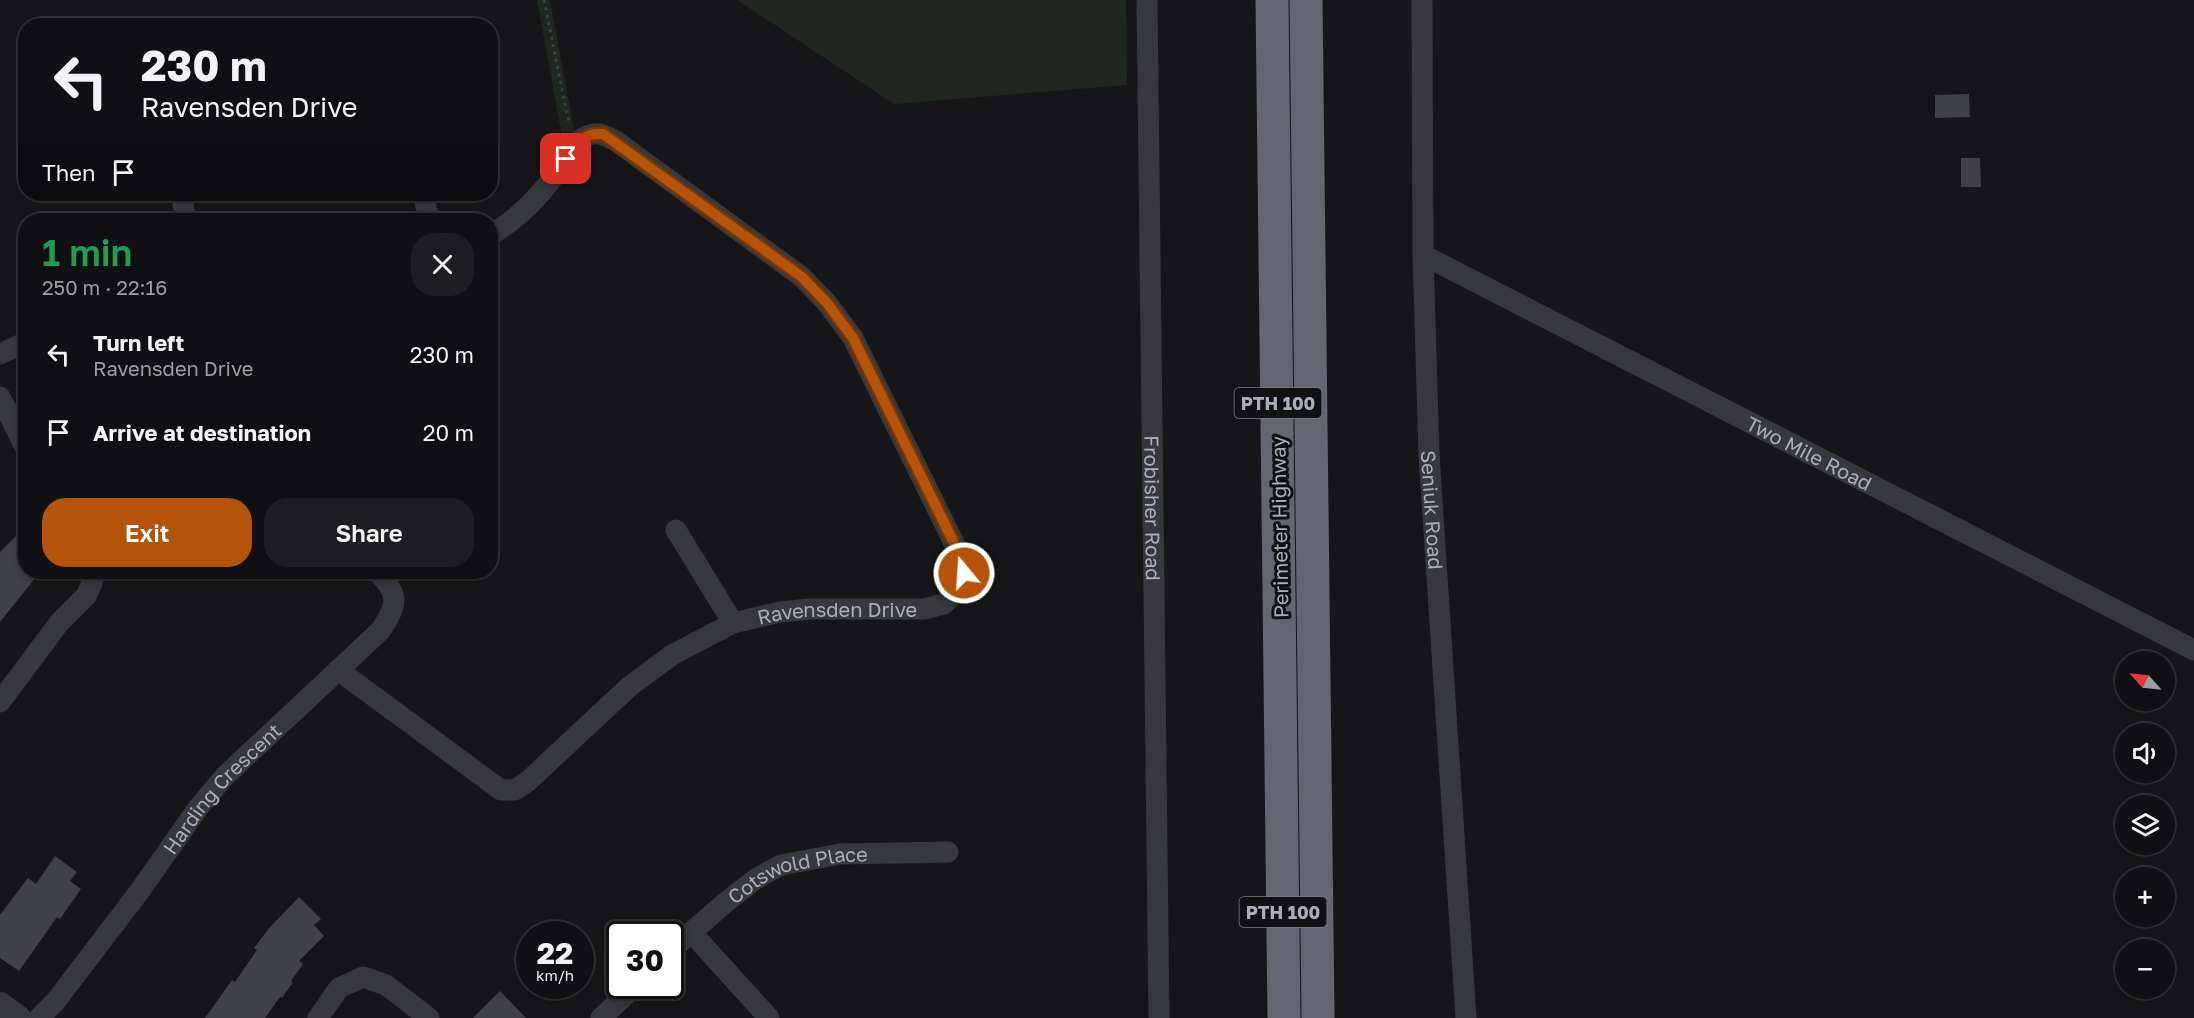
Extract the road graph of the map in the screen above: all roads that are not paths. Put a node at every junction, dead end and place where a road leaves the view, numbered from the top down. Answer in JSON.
{"nodes":[{"id":1,"x":1147,"y":0,"type":"edge"},
{"id":2,"x":1272,"y":0,"type":"edge"},
{"id":3,"x":1306,"y":0,"type":"edge"},
{"id":4,"x":1422,"y":0,"type":"edge"},
{"id":5,"x":498,"y":231,"type":"edge"},
{"id":6,"x":1423,"y":255,"type":"junction"},
{"id":7,"x":18,"y":346,"type":"edge"},
{"id":8,"x":0,"y":354,"type":"edge"},
{"id":9,"x":0,"y":398,"type":"edge"},
{"id":10,"x":18,"y":433,"type":"edge"},
{"id":11,"x":676,"y":530,"type":"dead end"},
{"id":12,"x":93,"y":579,"type":"edge"},
{"id":13,"x":385,"y":579,"type":"edge"},
{"id":14,"x":733,"y":623,"type":"junction"},
{"id":15,"x":2194,"y":650,"type":"edge"},
{"id":16,"x":338,"y":670,"type":"junction"},
{"id":17,"x":0,"y":702,"type":"edge"},
{"id":18,"x":948,"y":852,"type":"dead end"},
{"id":19,"x":691,"y":932,"type":"junction"},
{"id":20,"x":684,"y":938,"type":"edge"},
{"id":21,"x":621,"y":999,"type":"edge"},
{"id":22,"x":0,"y":1005,"type":"edge"},
{"id":23,"x":18,"y":1018,"type":"edge"},
{"id":24,"x":39,"y":1018,"type":"edge"},
{"id":25,"x":318,"y":1018,"type":"edge"},
{"id":26,"x":429,"y":1018,"type":"edge"},
{"id":27,"x":601,"y":1018,"type":"edge"},
{"id":28,"x":769,"y":1018,"type":"edge"},
{"id":29,"x":1159,"y":1018,"type":"edge"},
{"id":30,"x":1284,"y":1018,"type":"edge"},
{"id":31,"x":1318,"y":1018,"type":"edge"},
{"id":32,"x":1466,"y":1018,"type":"edge"}],
"edges":[{"from":1,"to":29,"type":"street","name":"Frobisher Road"},
{"from":2,"to":30,"type":"highway","name":"Perimeter Highway","number":"PTH 100"},
{"from":3,"to":31,"type":"highway","name":"Perimeter Highway","number":"PTH 100"},
{"from":4,"to":6,"type":"street","name":"Seniuk Road"},
{"from":5,"to":14,"type":"street","name":"Ravensden Drive"},
{"from":6,"to":15,"type":"street","name":"Two Mile Road"},
{"from":6,"to":32,"type":"street","name":"Seniuk Road"},
{"from":7,"to":8,"type":"street"},
{"from":9,"to":10,"type":"street"},
{"from":11,"to":14,"type":"street"},
{"from":12,"to":17,"type":"street"},
{"from":13,"to":16,"type":"street","name":"Harding Crescent"},
{"from":14,"to":16,"type":"street","name":"Ravensden Drive"},
{"from":16,"to":24,"type":"street","name":"Harding Crescent"},
{"from":18,"to":19,"type":"street","name":"Cotswold Place"},
{"from":19,"to":20,"type":"street","name":"Cotswold Place"},
{"from":19,"to":28,"type":"street"},
{"from":21,"to":27,"type":"street"},
{"from":22,"to":23,"type":"street"},
{"from":25,"to":26,"type":"street"}]}
